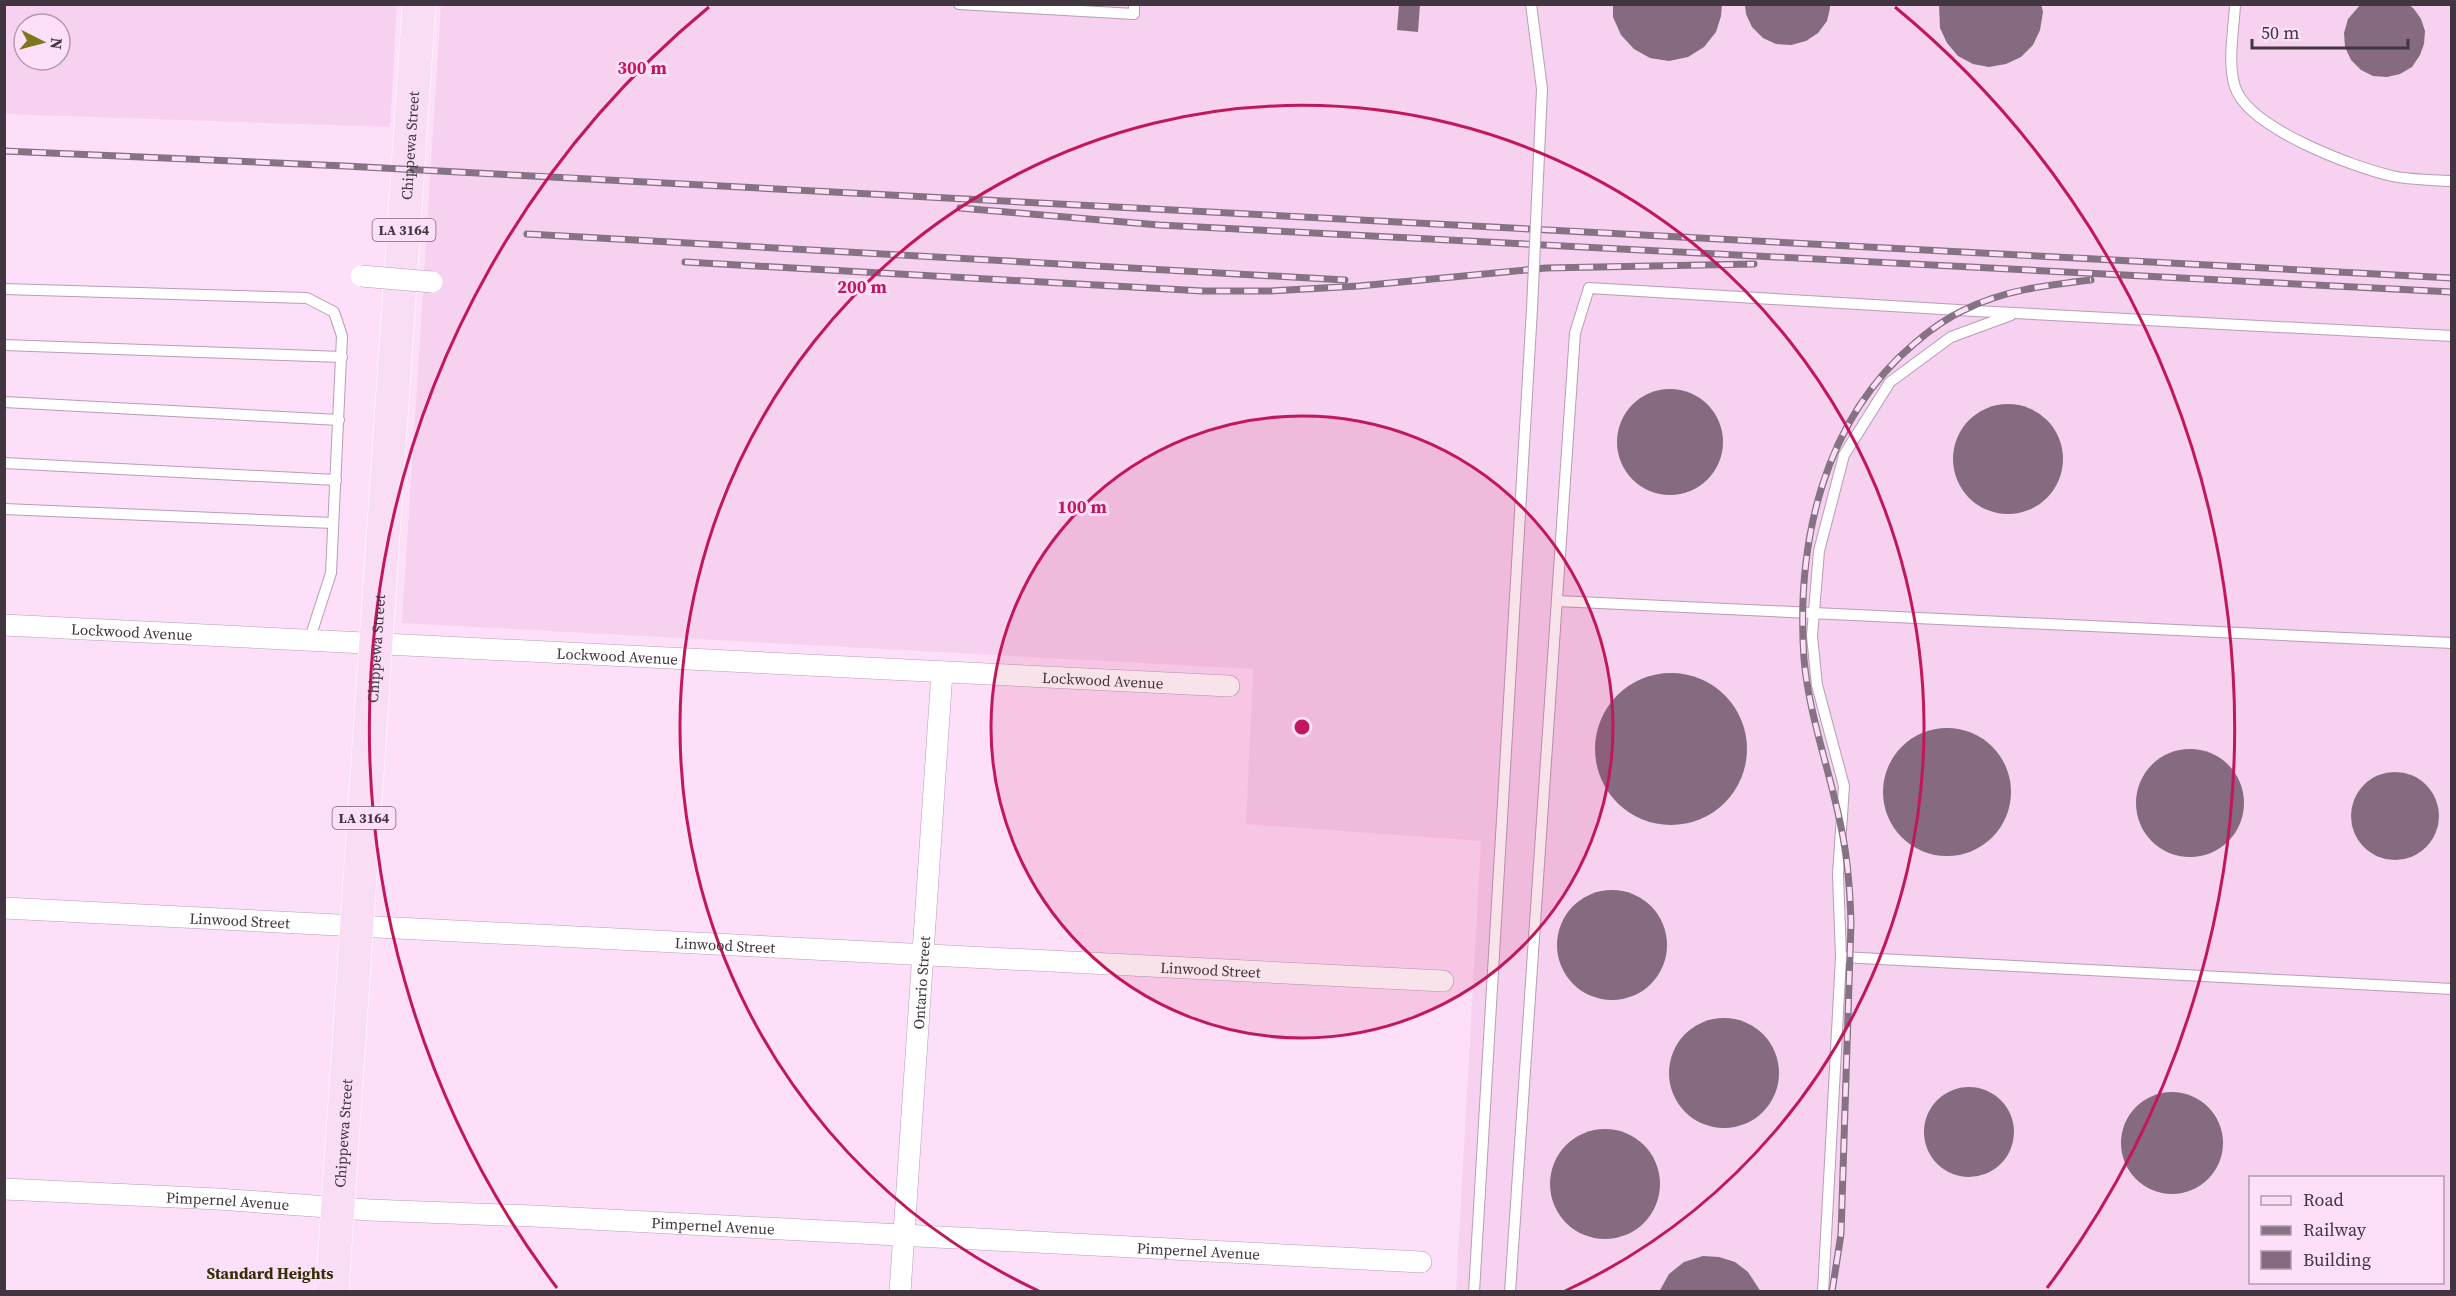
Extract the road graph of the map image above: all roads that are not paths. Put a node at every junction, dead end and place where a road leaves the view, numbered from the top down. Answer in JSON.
{"nodes":[{"id":1,"x":419,"y":4,"type":"edge"},
{"id":2,"x":958,"y":4,"type":"edge"},
{"id":3,"x":1134,"y":4,"type":"edge"},
{"id":4,"x":1531,"y":4,"type":"edge"},
{"id":5,"x":2235,"y":4,"type":"edge"},
{"id":6,"x":2451,"y":181,"type":"edge"},
{"id":7,"x":361,"y":276,"type":"dead end"},
{"id":8,"x":432,"y":282,"type":"dead end"},
{"id":9,"x":4,"y":289,"type":"edge"},
{"id":10,"x":2016,"y":313,"type":"junction"},
{"id":11,"x":2451,"y":336,"type":"edge"},
{"id":12,"x":4,"y":345,"type":"edge"},
{"id":13,"x":342,"y":357,"type":"junction"},
{"id":14,"x":4,"y":402,"type":"edge"},
{"id":15,"x":339,"y":420,"type":"junction"},
{"id":16,"x":4,"y":463,"type":"edge"},
{"id":17,"x":336,"y":480,"type":"junction"},
{"id":18,"x":4,"y":509,"type":"edge"},
{"id":19,"x":333,"y":523,"type":"junction"},
{"id":20,"x":1557,"y":601,"type":"junction"},
{"id":21,"x":1814,"y":611,"type":"junction"},
{"id":22,"x":4,"y":625,"type":"edge"},
{"id":23,"x":309,"y":641,"type":"junction"},
{"id":24,"x":2451,"y":643,"type":"edge"},
{"id":25,"x":375,"y":645,"type":"junction"},
{"id":26,"x":942,"y":672,"type":"junction"},
{"id":27,"x":1229,"y":686,"type":"dead end"},
{"id":28,"x":4,"y":908,"type":"edge"},
{"id":29,"x":357,"y":927,"type":"junction"},
{"id":30,"x":921,"y":956,"type":"junction"},
{"id":31,"x":1840,"y":957,"type":"junction"},
{"id":32,"x":1443,"y":981,"type":"dead end"},
{"id":33,"x":2451,"y":989,"type":"edge"},
{"id":34,"x":4,"y":1189,"type":"edge"},
{"id":35,"x":338,"y":1207,"type":"junction"},
{"id":36,"x":904,"y":1234,"type":"junction"},
{"id":37,"x":1421,"y":1262,"type":"dead end"},
{"id":38,"x":332,"y":1292,"type":"edge"},
{"id":39,"x":900,"y":1292,"type":"edge"},
{"id":40,"x":1474,"y":1292,"type":"edge"},
{"id":41,"x":1510,"y":1292,"type":"edge"},
{"id":42,"x":1823,"y":1292,"type":"edge"}],
"edges":[{"from":1,"to":25,"type":"main road","name":"Chippewa Street","number":"LA 3164"},
{"from":2,"to":3,"type":"lane"},
{"from":4,"to":40,"type":"lane","bridge":true},
{"from":5,"to":6,"type":"lane"},
{"from":7,"to":8,"type":"street","bridge":true},
{"from":9,"to":13,"type":"lane"},
{"from":10,"to":11,"type":"lane"},
{"from":10,"to":20,"type":"lane"},
{"from":10,"to":21,"type":"lane"},
{"from":12,"to":13,"type":"lane"},
{"from":13,"to":15,"type":"lane"},
{"from":14,"to":15,"type":"lane"},
{"from":15,"to":17,"type":"lane"},
{"from":16,"to":17,"type":"lane"},
{"from":17,"to":19,"type":"lane"},
{"from":18,"to":19,"type":"lane"},
{"from":19,"to":23,"type":"lane"},
{"from":20,"to":21,"type":"lane"},
{"from":20,"to":41,"type":"lane"},
{"from":21,"to":24,"type":"lane"},
{"from":21,"to":31,"type":"lane"},
{"from":22,"to":23,"type":"street","name":"Lockwood Avenue"},
{"from":23,"to":25,"type":"street","name":"Lockwood Avenue"},
{"from":25,"to":26,"type":"street","name":"Lockwood Avenue"},
{"from":25,"to":29,"type":"main road","name":"Chippewa Street","number":"LA 3164"},
{"from":26,"to":27,"type":"street","name":"Lockwood Avenue"},
{"from":26,"to":30,"type":"street","name":"Ontario Street"},
{"from":28,"to":29,"type":"street","name":"Linwood Street"},
{"from":29,"to":30,"type":"street","name":"Linwood Street"},
{"from":29,"to":35,"type":"main road","name":"Chippewa Street","number":"LA 3164"},
{"from":30,"to":32,"type":"street","name":"Linwood Street"},
{"from":30,"to":36,"type":"street","name":"Ontario Street"},
{"from":31,"to":33,"type":"lane"},
{"from":31,"to":42,"type":"lane"},
{"from":34,"to":35,"type":"street","name":"Pimpernel Avenue"},
{"from":35,"to":36,"type":"street","name":"Pimpernel Avenue"},
{"from":35,"to":38,"type":"main road","name":"Chippewa Street","number":"LA 3164"},
{"from":36,"to":37,"type":"street","name":"Pimpernel Avenue"},
{"from":36,"to":39,"type":"street","name":"Ontario Street"}]}
